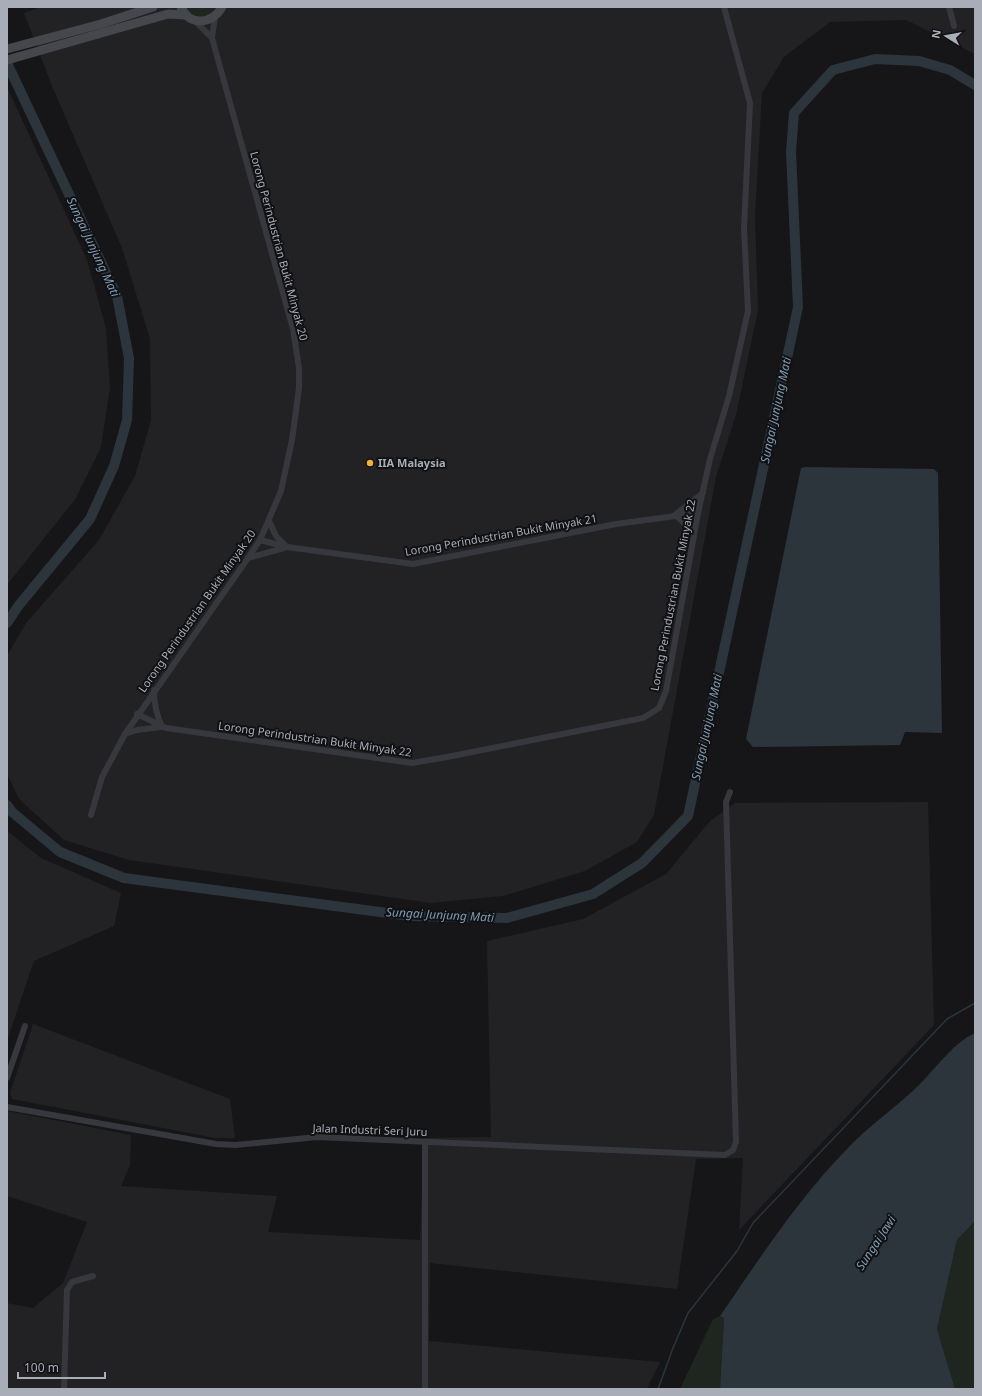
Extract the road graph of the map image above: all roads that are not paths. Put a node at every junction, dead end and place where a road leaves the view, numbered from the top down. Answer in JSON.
{"nodes":[{"id":1,"x":153,"y":7,"type":"edge"},
{"id":2,"x":222,"y":7,"type":"edge"},
{"id":3,"x":724,"y":7,"type":"edge"},
{"id":4,"x":949,"y":7,"type":"edge"},
{"id":5,"x":183,"y":11,"type":"edge"},
{"id":6,"x":215,"y":17,"type":"junction"},
{"id":7,"x":195,"y":21,"type":"junction"},
{"id":8,"x":954,"y":26,"type":"dead end"},
{"id":9,"x":212,"y":38,"type":"junction"},
{"id":10,"x":10,"y":48,"type":"edge"},
{"id":11,"x":7,"y":60,"type":"edge"},
{"id":12,"x":703,"y":493,"type":"junction"},
{"id":13,"x":698,"y":513,"type":"junction"},
{"id":14,"x":674,"y":515,"type":"junction"},
{"id":15,"x":269,"y":521,"type":"junction"},
{"id":16,"x":694,"y":536,"type":"junction"},
{"id":17,"x":260,"y":540,"type":"junction"},
{"id":18,"x":287,"y":547,"type":"junction"},
{"id":19,"x":248,"y":558,"type":"junction"},
{"id":20,"x":154,"y":690,"type":"junction"},
{"id":21,"x":137,"y":714,"type":"junction"},
{"id":22,"x":162,"y":727,"type":"junction"},
{"id":23,"x":125,"y":734,"type":"junction"},
{"id":24,"x":730,"y":792,"type":"dead end"},
{"id":25,"x":91,"y":815,"type":"dead end"},
{"id":26,"x":25,"y":1026,"type":"dead end"},
{"id":27,"x":7,"y":1078,"type":"edge"},
{"id":28,"x":7,"y":1107,"type":"edge"},
{"id":29,"x":425,"y":1142,"type":"junction"},
{"id":30,"x":93,"y":1276,"type":"dead end"},
{"id":31,"x":64,"y":1389,"type":"edge"},
{"id":32,"x":425,"y":1389,"type":"edge"}],
"edges":[{"from":1,"to":10,"type":"street"},
{"from":2,"to":6,"type":"street"},
{"from":3,"to":12,"type":"street","name":"Lorong Perindustrian Bukit Minyak 22"},
{"from":4,"to":8,"type":"street"},
{"from":5,"to":7,"type":"street"},
{"from":5,"to":11,"type":"street"},
{"from":6,"to":7,"type":"street"},
{"from":6,"to":9,"type":"street"},
{"from":7,"to":9,"type":"street"},
{"from":9,"to":15,"type":"street","name":"Lorong Perindustrian Bukit Minyak 20"},
{"from":12,"to":13,"type":"street","name":"Lorong Perindustrian Bukit Minyak 22"},
{"from":12,"to":14,"type":"street"},
{"from":13,"to":14,"type":"street","name":"Lorong Perindustrian Bukit Minyak 21"},
{"from":13,"to":16,"type":"street","name":"Lorong Perindustrian Bukit Minyak 22"},
{"from":14,"to":16,"type":"street"},
{"from":14,"to":18,"type":"street","name":"Lorong Perindustrian Bukit Minyak 21"},
{"from":15,"to":17,"type":"street","name":"Lorong Perindustrian Bukit Minyak 20"},
{"from":15,"to":18,"type":"street"},
{"from":16,"to":22,"type":"street","name":"Lorong Perindustrian Bukit Minyak 22"},
{"from":17,"to":18,"type":"street","name":"Lorong Perindustrian Bukit Minyak 21"},
{"from":17,"to":19,"type":"street","name":"Lorong Perindustrian Bukit Minyak 20"},
{"from":18,"to":19,"type":"street"},
{"from":19,"to":20,"type":"street","name":"Lorong Perindustrian Bukit Minyak 20"},
{"from":20,"to":21,"type":"street","name":"Lorong Perindustrian Bukit Minyak 20"},
{"from":20,"to":22,"type":"street"},
{"from":21,"to":22,"type":"street","name":"Lorong Perindustrian Bukit Minyak 22"},
{"from":21,"to":23,"type":"street","name":"Lorong Perindustrian Bukit Minyak 20"},
{"from":22,"to":23,"type":"street"},
{"from":23,"to":25,"type":"street","name":"Lorong Perindustrian Bukit Minyak 20"},
{"from":24,"to":29,"type":"street","name":"Jalan Industri Seri Juru"},
{"from":26,"to":27,"type":"street"},
{"from":28,"to":29,"type":"street","name":"Jalan Industri Seri Juru"},
{"from":29,"to":32,"type":"street"},
{"from":30,"to":31,"type":"street"}]}
